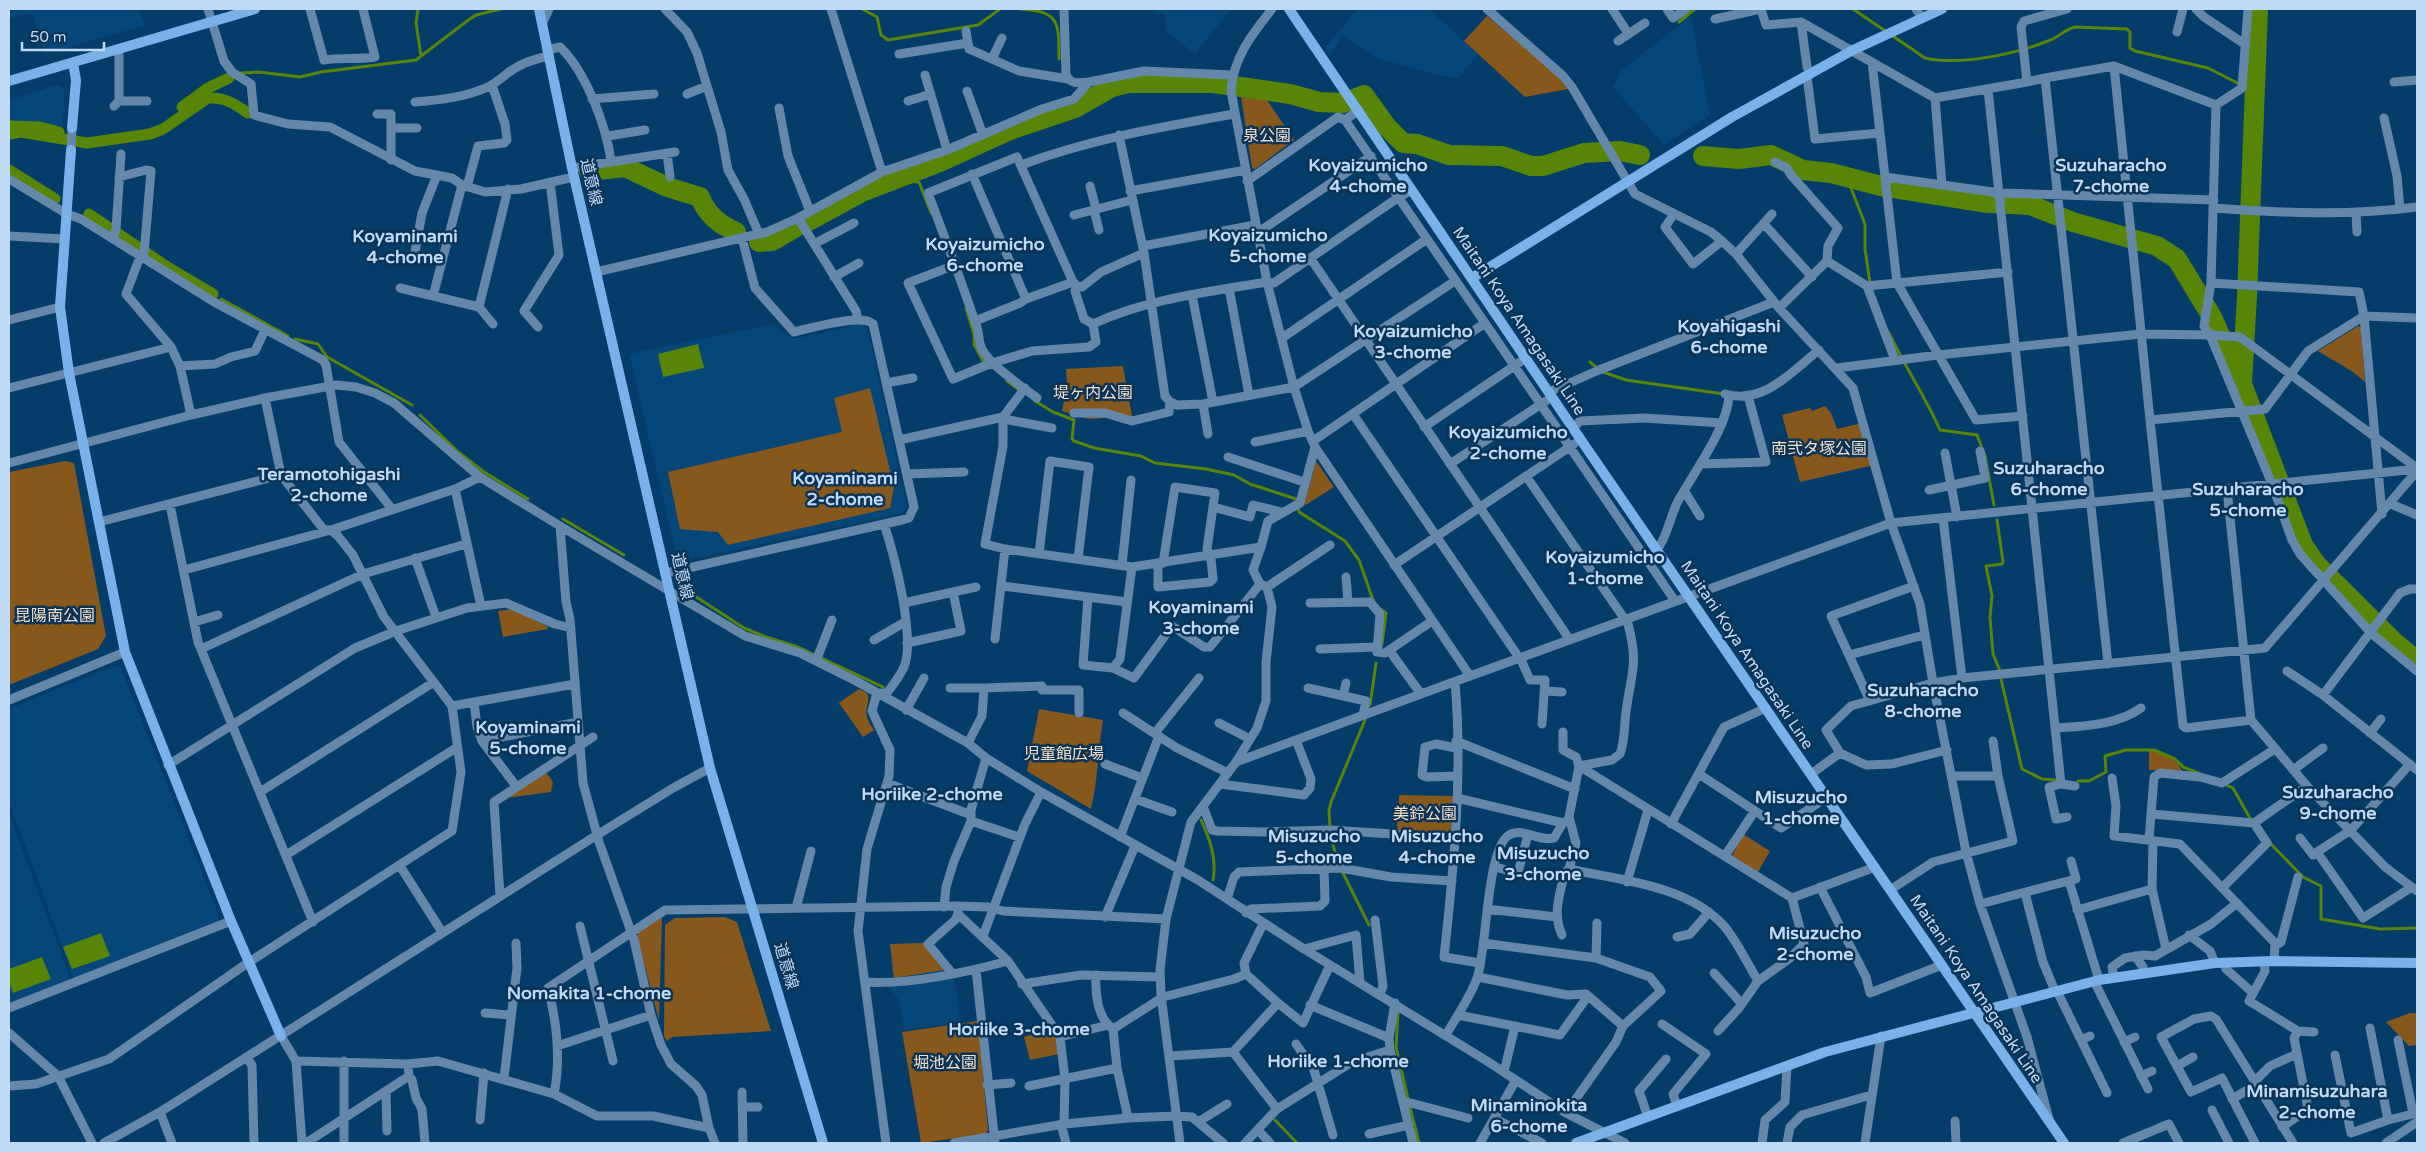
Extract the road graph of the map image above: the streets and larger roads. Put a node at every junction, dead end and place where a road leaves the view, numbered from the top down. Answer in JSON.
{"nodes":[{"id":1,"x":208,"y":9,"type":"edge"},
{"id":2,"x":256,"y":9,"type":"edge"},
{"id":3,"x":310,"y":9,"type":"edge"},
{"id":4,"x":363,"y":9,"type":"edge"},
{"id":5,"x":539,"y":9,"type":"edge"},
{"id":6,"x":550,"y":9,"type":"edge"},
{"id":7,"x":665,"y":9,"type":"edge"},
{"id":8,"x":831,"y":9,"type":"edge"},
{"id":9,"x":1064,"y":9,"type":"edge"},
{"id":10,"x":1272,"y":9,"type":"edge"},
{"id":11,"x":1289,"y":9,"type":"edge"},
{"id":12,"x":1487,"y":9,"type":"edge"},
{"id":13,"x":1612,"y":9,"type":"edge"},
{"id":14,"x":1667,"y":9,"type":"edge"},
{"id":15,"x":1686,"y":9,"type":"edge"},
{"id":16,"x":1761,"y":9,"type":"edge"},
{"id":17,"x":1942,"y":9,"type":"edge"},
{"id":18,"x":2067,"y":9,"type":"edge"},
{"id":19,"x":2183,"y":9,"type":"edge"},
{"id":20,"x":2196,"y":9,"type":"edge"},
{"id":21,"x":2248,"y":9,"type":"edge"},
{"id":22,"x":1919,"y":13,"type":"edge"},
{"id":23,"x":1714,"y":18,"type":"dead end"},
{"id":24,"x":212,"y":22,"type":"junction"},
{"id":25,"x":1801,"y":22,"type":"junction"},
{"id":26,"x":1645,"y":23,"type":"dead end"},
{"id":27,"x":542,"y":24,"type":"junction"},
{"id":28,"x":966,"y":31,"type":"dead end"},
{"id":29,"x":2177,"y":32,"type":"dead end"},
{"id":30,"x":1628,"y":33,"type":"junction"},
{"id":31,"x":1002,"y":38,"type":"dead end"},
{"id":32,"x":1618,"y":41,"type":"dead end"},
{"id":33,"x":968,"y":43,"type":"junction"},
{"id":34,"x":2246,"y":45,"type":"junction"},
{"id":35,"x":119,"y":49,"type":"junction"},
{"id":36,"x":1853,"y":50,"type":"junction"},
{"id":37,"x":547,"y":53,"type":"junction"},
{"id":38,"x":899,"y":54,"type":"dead end"},
{"id":39,"x":992,"y":59,"type":"junction"},
{"id":40,"x":73,"y":62,"type":"junction"},
{"id":41,"x":1872,"y":62,"type":"junction"},
{"id":42,"x":2114,"y":66,"type":"junction"},
{"id":43,"x":925,"y":75,"type":"dead end"},
{"id":44,"x":1809,"y":75,"type":"junction"},
{"id":45,"x":1232,"y":78,"type":"junction"},
{"id":46,"x":2046,"y":78,"type":"junction"},
{"id":47,"x":1068,"y":79,"type":"junction"},
{"id":48,"x":2417,"y":80,"type":"edge"},
{"id":49,"x":9,"y":81,"type":"edge"},
{"id":50,"x":1088,"y":82,"type":"junction"},
{"id":51,"x":2027,"y":82,"type":"junction"},
{"id":52,"x":2394,"y":82,"type":"dead end"},
{"id":53,"x":492,"y":85,"type":"junction"},
{"id":54,"x":707,"y":86,"type":"junction"},
{"id":55,"x":1988,"y":89,"type":"junction"},
{"id":56,"x":967,"y":90,"type":"dead end"},
{"id":57,"x":648,"y":92,"type":"dead end"},
{"id":58,"x":687,"y":94,"type":"dead end"},
{"id":59,"x":931,"y":94,"type":"junction"},
{"id":60,"x":1935,"y":98,"type":"junction"},
{"id":61,"x":592,"y":99,"type":"junction"},
{"id":62,"x":147,"y":100,"type":"dead end"},
{"id":63,"x":908,"y":101,"type":"dead end"},
{"id":64,"x":415,"y":102,"type":"dead end"},
{"id":65,"x":2216,"y":104,"type":"junction"},
{"id":66,"x":779,"y":108,"type":"dead end"},
{"id":67,"x":1358,"y":109,"type":"junction"},
{"id":68,"x":377,"y":114,"type":"dead end"},
{"id":69,"x":1234,"y":114,"type":"junction"},
{"id":70,"x":2384,"y":118,"type":"dead end"},
{"id":71,"x":1345,"y":120,"type":"junction"},
{"id":72,"x":72,"y":128,"type":"joint"},
{"id":73,"x":392,"y":128,"type":"junction"},
{"id":74,"x":417,"y":128,"type":"dead end"},
{"id":75,"x":645,"y":130,"type":"dead end"},
{"id":76,"x":1880,"y":133,"type":"junction"},
{"id":77,"x":983,"y":135,"type":"junction"},
{"id":78,"x":1119,"y":135,"type":"junction"},
{"id":79,"x":608,"y":136,"type":"junction"},
{"id":80,"x":71,"y":150,"type":"joint"},
{"id":81,"x":947,"y":150,"type":"junction"},
{"id":82,"x":121,"y":154,"type":"dead end"},
{"id":83,"x":1370,"y":156,"type":"junction"},
{"id":84,"x":391,"y":160,"type":"junction"},
{"id":85,"x":611,"y":161,"type":"junction"},
{"id":86,"x":1775,"y":162,"type":"dead end"},
{"id":87,"x":1021,"y":165,"type":"junction"},
{"id":88,"x":1246,"y":170,"type":"junction"},
{"id":89,"x":573,"y":172,"type":"junction"},
{"id":90,"x":882,"y":172,"type":"junction"},
{"id":91,"x":972,"y":174,"type":"junction"},
{"id":92,"x":437,"y":175,"type":"junction"},
{"id":93,"x":119,"y":177,"type":"junction"},
{"id":94,"x":670,"y":177,"type":"dead end"},
{"id":95,"x":9,"y":179,"type":"edge"},
{"id":96,"x":1247,"y":181,"type":"junction"},
{"id":97,"x":1628,"y":181,"type":"junction"},
{"id":98,"x":550,"y":182,"type":"junction"},
{"id":99,"x":1886,"y":183,"type":"junction"},
{"id":100,"x":1942,"y":184,"type":"junction"},
{"id":101,"x":464,"y":186,"type":"junction"},
{"id":102,"x":1090,"y":186,"type":"dead end"},
{"id":103,"x":508,"y":190,"type":"junction"},
{"id":104,"x":1412,"y":190,"type":"junction"},
{"id":105,"x":1131,"y":195,"type":"junction"},
{"id":106,"x":2058,"y":195,"type":"junction"},
{"id":107,"x":1399,"y":197,"type":"junction"},
{"id":108,"x":2127,"y":197,"type":"junction"},
{"id":109,"x":2000,"y":200,"type":"junction"},
{"id":110,"x":2214,"y":204,"type":"junction"},
{"id":111,"x":2417,"y":208,"type":"edge"},
{"id":112,"x":2400,"y":209,"type":"junction"},
{"id":113,"x":1095,"y":210,"type":"junction"},
{"id":114,"x":810,"y":211,"type":"junction"},
{"id":115,"x":2356,"y":213,"type":"junction"},
{"id":116,"x":67,"y":214,"type":"junction"},
{"id":117,"x":1674,"y":214,"type":"junction"},
{"id":118,"x":1772,"y":214,"type":"dead end"},
{"id":119,"x":1074,"y":215,"type":"dead end"},
{"id":120,"x":798,"y":218,"type":"junction"},
{"id":121,"x":854,"y":223,"type":"dead end"},
{"id":122,"x":1764,"y":224,"type":"junction"},
{"id":123,"x":1256,"y":229,"type":"junction"},
{"id":124,"x":1099,"y":230,"type":"dead end"},
{"id":125,"x":2357,"y":232,"type":"dead end"},
{"id":126,"x":114,"y":234,"type":"junction"},
{"id":127,"x":759,"y":234,"type":"junction"},
{"id":128,"x":9,"y":236,"type":"edge"},
{"id":129,"x":742,"y":238,"type":"junction"},
{"id":130,"x":64,"y":239,"type":"junction"},
{"id":131,"x":1427,"y":239,"type":"junction"},
{"id":132,"x":1722,"y":242,"type":"junction"},
{"id":133,"x":814,"y":244,"type":"junction"},
{"id":134,"x":1144,"y":250,"type":"junction"},
{"id":135,"x":415,"y":252,"type":"dead end"},
{"id":136,"x":144,"y":253,"type":"junction"},
{"id":137,"x":1736,"y":254,"type":"junction"},
{"id":138,"x":1311,"y":260,"type":"junction"},
{"id":139,"x":1828,"y":261,"type":"junction"},
{"id":140,"x":859,"y":263,"type":"dead end"},
{"id":141,"x":955,"y":265,"type":"junction"},
{"id":142,"x":596,"y":272,"type":"junction"},
{"id":143,"x":2008,"y":272,"type":"junction"},
{"id":144,"x":834,"y":277,"type":"junction"},
{"id":145,"x":1812,"y":277,"type":"junction"},
{"id":146,"x":1472,"y":278,"type":"junction"},
{"id":147,"x":1455,"y":281,"type":"junction"},
{"id":148,"x":1267,"y":282,"type":"junction"},
{"id":149,"x":1896,"y":283,"type":"junction"},
{"id":150,"x":2211,"y":283,"type":"junction"},
{"id":151,"x":1075,"y":284,"type":"junction"},
{"id":152,"x":1867,"y":286,"type":"junction"},
{"id":153,"x":400,"y":288,"type":"dead end"},
{"id":154,"x":1229,"y":288,"type":"junction"},
{"id":155,"x":1192,"y":295,"type":"junction"},
{"id":156,"x":433,"y":296,"type":"junction"},
{"id":157,"x":1026,"y":299,"type":"junction"},
{"id":158,"x":1338,"y":300,"type":"junction"},
{"id":159,"x":1152,"y":303,"type":"junction"},
{"id":160,"x":1776,"y":305,"type":"junction"},
{"id":161,"x":60,"y":307,"type":"junction"},
{"id":162,"x":479,"y":307,"type":"junction"},
{"id":163,"x":2364,"y":316,"type":"junction"},
{"id":164,"x":2417,"y":318,"type":"edge"},
{"id":165,"x":858,"y":319,"type":"junction"},
{"id":166,"x":9,"y":320,"type":"edge"},
{"id":167,"x":975,"y":321,"type":"junction"},
{"id":168,"x":1485,"y":323,"type":"junction"},
{"id":169,"x":493,"y":324,"type":"dead end"},
{"id":170,"x":1093,"y":324,"type":"junction"},
{"id":171,"x":538,"y":327,"type":"dead end"},
{"id":172,"x":264,"y":330,"type":"junction"},
{"id":173,"x":2141,"y":334,"type":"junction"},
{"id":174,"x":2215,"y":335,"type":"junction"},
{"id":175,"x":1282,"y":338,"type":"junction"},
{"id":176,"x":1365,"y":341,"type":"junction"},
{"id":177,"x":2073,"y":342,"type":"junction"},
{"id":178,"x":171,"y":347,"type":"junction"},
{"id":179,"x":2016,"y":347,"type":"junction"},
{"id":180,"x":1819,"y":350,"type":"junction"},
{"id":181,"x":1938,"y":355,"type":"junction"},
{"id":182,"x":1526,"y":358,"type":"junction"},
{"id":183,"x":1895,"y":360,"type":"junction"},
{"id":184,"x":992,"y":363,"type":"junction"},
{"id":185,"x":1514,"y":365,"type":"junction"},
{"id":186,"x":180,"y":366,"type":"junction"},
{"id":187,"x":1837,"y":368,"type":"junction"},
{"id":188,"x":69,"y":373,"type":"junction"},
{"id":189,"x":2290,"y":374,"type":"junction"},
{"id":190,"x":913,"y":378,"type":"dead end"},
{"id":191,"x":886,"y":383,"type":"junction"},
{"id":192,"x":1394,"y":384,"type":"junction"},
{"id":193,"x":329,"y":386,"type":"junction"},
{"id":194,"x":1294,"y":387,"type":"junction"},
{"id":195,"x":9,"y":388,"type":"edge"},
{"id":196,"x":1025,"y":388,"type":"junction"},
{"id":197,"x":1249,"y":395,"type":"junction"},
{"id":198,"x":1551,"y":395,"type":"junction"},
{"id":199,"x":1748,"y":396,"type":"junction"},
{"id":200,"x":264,"y":398,"type":"junction"},
{"id":201,"x":1037,"y":398,"type":"dead end"},
{"id":202,"x":1170,"y":402,"type":"junction"},
{"id":203,"x":1213,"y":402,"type":"junction"},
{"id":204,"x":1203,"y":404,"type":"junction"},
{"id":205,"x":1541,"y":404,"type":"junction"},
{"id":206,"x":2249,"y":411,"type":"junction"},
{"id":207,"x":1074,"y":413,"type":"dead end"},
{"id":208,"x":1353,"y":414,"type":"junction"},
{"id":209,"x":191,"y":415,"type":"junction"},
{"id":210,"x":2024,"y":416,"type":"junction"},
{"id":211,"x":1003,"y":417,"type":"junction"},
{"id":212,"x":2150,"y":420,"type":"junction"},
{"id":213,"x":1722,"y":423,"type":"junction"},
{"id":214,"x":1424,"y":427,"type":"junction"},
{"id":215,"x":1052,"y":428,"type":"dead end"},
{"id":216,"x":1573,"y":428,"type":"junction"},
{"id":217,"x":1308,"y":431,"type":"junction"},
{"id":218,"x":1208,"y":434,"type":"dead end"},
{"id":219,"x":2375,"y":435,"type":"junction"},
{"id":220,"x":899,"y":440,"type":"junction"},
{"id":221,"x":1581,"y":440,"type":"junction"},
{"id":222,"x":1255,"y":442,"type":"dead end"},
{"id":223,"x":84,"y":444,"type":"junction"},
{"id":224,"x":1314,"y":444,"type":"junction"},
{"id":225,"x":1569,"y":446,"type":"junction"},
{"id":226,"x":1980,"y":452,"type":"dead end"},
{"id":227,"x":1945,"y":453,"type":"dead end"},
{"id":228,"x":1228,"y":457,"type":"dead end"},
{"id":229,"x":9,"y":463,"type":"edge"},
{"id":230,"x":1450,"y":464,"type":"junction"},
{"id":231,"x":1700,"y":464,"type":"junction"},
{"id":232,"x":2417,"y":469,"type":"edge"},
{"id":233,"x":964,"y":472,"type":"dead end"},
{"id":234,"x":2380,"y":473,"type":"junction"},
{"id":235,"x":907,"y":474,"type":"junction"},
{"id":236,"x":281,"y":475,"type":"junction"},
{"id":237,"x":1526,"y":476,"type":"junction"},
{"id":238,"x":480,"y":477,"type":"junction"},
{"id":239,"x":1131,"y":480,"type":"dead end"},
{"id":240,"x":1304,"y":482,"type":"junction"},
{"id":241,"x":2277,"y":483,"type":"junction"},
{"id":242,"x":1951,"y":485,"type":"junction"},
{"id":243,"x":2227,"y":488,"type":"junction"},
{"id":244,"x":455,"y":489,"type":"junction"},
{"id":245,"x":1929,"y":490,"type":"dead end"},
{"id":246,"x":1685,"y":492,"type":"junction"},
{"id":247,"x":2159,"y":496,"type":"junction"},
{"id":248,"x":2090,"y":503,"type":"junction"},
{"id":249,"x":170,"y":504,"type":"junction"},
{"id":250,"x":2391,"y":504,"type":"junction"},
{"id":251,"x":1213,"y":507,"type":"junction"},
{"id":252,"x":1479,"y":507,"type":"junction"},
{"id":253,"x":392,"y":509,"type":"junction"},
{"id":254,"x":2033,"y":509,"type":"junction"},
{"id":255,"x":1281,"y":512,"type":"junction"},
{"id":256,"x":2382,"y":514,"type":"junction"},
{"id":257,"x":2417,"y":515,"type":"edge"},
{"id":258,"x":1700,"y":516,"type":"dead end"},
{"id":259,"x":1958,"y":517,"type":"junction"},
{"id":260,"x":1943,"y":518,"type":"junction"},
{"id":261,"x":99,"y":522,"type":"junction"},
{"id":262,"x":1891,"y":523,"type":"junction"},
{"id":263,"x":884,"y":524,"type":"junction"},
{"id":264,"x":560,"y":526,"type":"junction"},
{"id":265,"x":331,"y":530,"type":"junction"},
{"id":266,"x":1437,"y":536,"type":"junction"},
{"id":267,"x":466,"y":544,"type":"junction"},
{"id":268,"x":1330,"y":545,"type":"dead end"},
{"id":269,"x":1261,"y":546,"type":"junction"},
{"id":270,"x":1005,"y":549,"type":"junction"},
{"id":271,"x":1657,"y":550,"type":"junction"},
{"id":272,"x":1039,"y":554,"type":"junction"},
{"id":273,"x":1210,"y":554,"type":"junction"},
{"id":274,"x":415,"y":558,"type":"junction"},
{"id":275,"x":1078,"y":559,"type":"junction"},
{"id":276,"x":1160,"y":564,"type":"junction"},
{"id":277,"x":1122,"y":565,"type":"junction"},
{"id":278,"x":1394,"y":565,"type":"junction"},
{"id":279,"x":1132,"y":567,"type":"junction"},
{"id":280,"x":184,"y":570,"type":"junction"},
{"id":281,"x":666,"y":573,"type":"junction"},
{"id":282,"x":363,"y":574,"type":"junction"},
{"id":283,"x":2328,"y":577,"type":"junction"},
{"id":284,"x":1346,"y":578,"type":"dead end"},
{"id":285,"x":1002,"y":586,"type":"junction"},
{"id":286,"x":1264,"y":586,"type":"junction"},
{"id":287,"x":1914,"y":586,"type":"junction"},
{"id":288,"x":976,"y":587,"type":"dead end"},
{"id":289,"x":2417,"y":589,"type":"edge"},
{"id":290,"x":669,"y":590,"type":"junction"},
{"id":291,"x":953,"y":592,"type":"junction"},
{"id":292,"x":1690,"y":596,"type":"junction"},
{"id":293,"x":1088,"y":597,"type":"junction"},
{"id":294,"x":1126,"y":602,"type":"junction"},
{"id":295,"x":1348,"y":602,"type":"junction"},
{"id":296,"x":1675,"y":602,"type":"junction"},
{"id":297,"x":904,"y":603,"type":"junction"},
{"id":298,"x":1310,"y":604,"type":"dead end"},
{"id":299,"x":481,"y":606,"type":"junction"},
{"id":300,"x":218,"y":616,"type":"dead end"},
{"id":301,"x":436,"y":618,"type":"junction"},
{"id":302,"x":832,"y":620,"type":"dead end"},
{"id":303,"x":1624,"y":620,"type":"junction"},
{"id":304,"x":1432,"y":621,"type":"junction"},
{"id":305,"x":194,"y":622,"type":"junction"},
{"id":306,"x":905,"y":622,"type":"junction"},
{"id":307,"x":571,"y":628,"type":"junction"},
{"id":308,"x":396,"y":631,"type":"junction"},
{"id":309,"x":2371,"y":633,"type":"junction"},
{"id":310,"x":1924,"y":635,"type":"junction"},
{"id":311,"x":995,"y":639,"type":"dead end"},
{"id":312,"x":874,"y":640,"type":"dead end"},
{"id":313,"x":1570,"y":640,"type":"junction"},
{"id":314,"x":907,"y":643,"type":"junction"},
{"id":315,"x":1378,"y":647,"type":"junction"},
{"id":316,"x":201,"y":649,"type":"junction"},
{"id":317,"x":1320,"y":649,"type":"dead end"},
{"id":318,"x":1389,"y":650,"type":"junction"},
{"id":319,"x":2244,"y":650,"type":"junction"},
{"id":320,"x":126,"y":652,"type":"junction"},
{"id":321,"x":1849,"y":655,"type":"junction"},
{"id":322,"x":2175,"y":657,"type":"junction"},
{"id":323,"x":1518,"y":658,"type":"junction"},
{"id":324,"x":816,"y":661,"type":"junction"},
{"id":325,"x":2108,"y":664,"type":"junction"},
{"id":326,"x":1114,"y":668,"type":"junction"},
{"id":327,"x":2050,"y":670,"type":"junction"},
{"id":328,"x":2287,"y":670,"type":"dead end"},
{"id":329,"x":2417,"y":671,"type":"edge"},
{"id":330,"x":1470,"y":676,"type":"junction"},
{"id":331,"x":924,"y":678,"type":"dead end"},
{"id":332,"x":1200,"y":678,"type":"dead end"},
{"id":333,"x":1962,"y":678,"type":"junction"},
{"id":334,"x":434,"y":682,"type":"junction"},
{"id":335,"x":1455,"y":682,"type":"junction"},
{"id":336,"x":1346,"y":683,"type":"dead end"},
{"id":337,"x":1933,"y":683,"type":"junction"},
{"id":338,"x":575,"y":684,"type":"junction"},
{"id":339,"x":956,"y":685,"type":"dead end"},
{"id":340,"x":1034,"y":686,"type":"junction"},
{"id":341,"x":984,"y":688,"type":"junction"},
{"id":342,"x":1308,"y":688,"type":"dead end"},
{"id":343,"x":1545,"y":691,"type":"junction"},
{"id":344,"x":1562,"y":692,"type":"dead end"},
{"id":345,"x":877,"y":693,"type":"junction"},
{"id":346,"x":1421,"y":694,"type":"junction"},
{"id":347,"x":2323,"y":695,"type":"junction"},
{"id":348,"x":1034,"y":696,"type":"dead end"},
{"id":349,"x":1343,"y":696,"type":"junction"},
{"id":350,"x":9,"y":700,"type":"edge"},
{"id":351,"x":1870,"y":701,"type":"junction"},
{"id":352,"x":474,"y":702,"type":"junction"},
{"id":353,"x":452,"y":706,"type":"junction"},
{"id":354,"x":1766,"y":708,"type":"junction"},
{"id":355,"x":2141,"y":708,"type":"dead end"},
{"id":356,"x":906,"y":710,"type":"junction"},
{"id":357,"x":1079,"y":712,"type":"dead end"},
{"id":358,"x":1123,"y":714,"type":"dead end"},
{"id":359,"x":1363,"y":715,"type":"junction"},
{"id":360,"x":2382,"y":719,"type":"dead end"},
{"id":361,"x":2251,"y":720,"type":"junction"},
{"id":362,"x":578,"y":722,"type":"junction"},
{"id":363,"x":1219,"y":723,"type":"dead end"},
{"id":364,"x":1542,"y":724,"type":"dead end"},
{"id":365,"x":231,"y":726,"type":"junction"},
{"id":366,"x":2056,"y":728,"type":"junction"},
{"id":367,"x":1563,"y":732,"type":"dead end"},
{"id":368,"x":2370,"y":733,"type":"junction"},
{"id":369,"x":1157,"y":734,"type":"junction"},
{"id":370,"x":593,"y":737,"type":"dead end"},
{"id":371,"x":1250,"y":739,"type":"junction"},
{"id":372,"x":482,"y":740,"type":"junction"},
{"id":373,"x":1296,"y":740,"type":"junction"},
{"id":374,"x":1993,"y":741,"type":"dead end"},
{"id":375,"x":968,"y":744,"type":"junction"},
{"id":376,"x":579,"y":745,"type":"junction"},
{"id":377,"x":1456,"y":745,"type":"junction"},
{"id":378,"x":456,"y":748,"type":"junction"},
{"id":379,"x":2323,"y":748,"type":"dead end"},
{"id":380,"x":2275,"y":749,"type":"junction"},
{"id":381,"x":1948,"y":750,"type":"junction"},
{"id":382,"x":1840,"y":752,"type":"junction"},
{"id":383,"x":986,"y":758,"type":"junction"},
{"id":384,"x":1236,"y":762,"type":"junction"},
{"id":385,"x":1105,"y":764,"type":"dead end"},
{"id":386,"x":168,"y":765,"type":"junction"},
{"id":387,"x":1579,"y":766,"type":"junction"},
{"id":388,"x":2414,"y":767,"type":"edge"},
{"id":389,"x":710,"y":768,"type":"junction"},
{"id":390,"x":2293,"y":770,"type":"junction"},
{"id":391,"x":1228,"y":773,"type":"junction"},
{"id":392,"x":1699,"y":774,"type":"junction"},
{"id":393,"x":1811,"y":774,"type":"junction"},
{"id":394,"x":1457,"y":776,"type":"junction"},
{"id":395,"x":1952,"y":776,"type":"junction"},
{"id":396,"x":1998,"y":776,"type":"junction"},
{"id":397,"x":1142,"y":778,"type":"junction"},
{"id":398,"x":2112,"y":778,"type":"dead end"},
{"id":399,"x":887,"y":783,"type":"junction"},
{"id":400,"x":1220,"y":784,"type":"junction"},
{"id":401,"x":2061,"y":784,"type":"junction"},
{"id":402,"x":516,"y":786,"type":"junction"},
{"id":403,"x":2075,"y":786,"type":"dead end"},
{"id":404,"x":2307,"y":786,"type":"junction"},
{"id":405,"x":1575,"y":789,"type":"junction"},
{"id":406,"x":260,"y":792,"type":"junction"},
{"id":407,"x":1041,"y":792,"type":"junction"},
{"id":408,"x":1827,"y":797,"type":"junction"},
{"id":409,"x":1457,"y":798,"type":"junction"},
{"id":410,"x":1135,"y":799,"type":"junction"},
{"id":411,"x":1203,"y":806,"type":"junction"},
{"id":412,"x":970,"y":810,"type":"junction"},
{"id":413,"x":1648,"y":810,"type":"junction"},
{"id":414,"x":1172,"y":812,"type":"dead end"},
{"id":415,"x":1754,"y":812,"type":"junction"},
{"id":416,"x":2152,"y":814,"type":"junction"},
{"id":417,"x":2067,"y":817,"type":"dead end"},
{"id":418,"x":972,"y":821,"type":"junction"},
{"id":419,"x":1566,"y":821,"type":"junction"},
{"id":420,"x":2254,"y":822,"type":"junction"},
{"id":421,"x":1671,"y":824,"type":"junction"},
{"id":422,"x":2351,"y":830,"type":"junction"},
{"id":423,"x":1528,"y":834,"type":"junction"},
{"id":424,"x":597,"y":835,"type":"junction"},
{"id":425,"x":1120,"y":837,"type":"junction"},
{"id":426,"x":1019,"y":838,"type":"junction"},
{"id":427,"x":1455,"y":838,"type":"junction"},
{"id":428,"x":2300,"y":838,"type":"dead end"},
{"id":429,"x":2151,"y":841,"type":"junction"},
{"id":430,"x":1135,"y":846,"type":"junction"},
{"id":431,"x":811,"y":851,"type":"dead end"},
{"id":432,"x":1966,"y":852,"type":"junction"},
{"id":433,"x":2318,"y":854,"type":"junction"},
{"id":434,"x":286,"y":855,"type":"junction"},
{"id":435,"x":1725,"y":856,"type":"junction"},
{"id":436,"x":2072,"y":861,"type":"dead end"},
{"id":437,"x":400,"y":866,"type":"junction"},
{"id":438,"x":1495,"y":867,"type":"junction"},
{"id":439,"x":1875,"y":868,"type":"junction"},
{"id":440,"x":1324,"y":869,"type":"junction"},
{"id":441,"x":1569,"y":869,"type":"junction"},
{"id":442,"x":1179,"y":870,"type":"junction"},
{"id":443,"x":2298,"y":877,"type":"dead end"},
{"id":444,"x":1452,"y":881,"type":"junction"},
{"id":445,"x":1627,"y":882,"type":"junction"},
{"id":446,"x":2069,"y":882,"type":"junction"},
{"id":447,"x":1820,"y":887,"type":"junction"},
{"id":448,"x":2222,"y":888,"type":"junction"},
{"id":449,"x":2152,"y":889,"type":"junction"},
{"id":450,"x":2414,"y":889,"type":"edge"},
{"id":451,"x":1890,"y":890,"type":"junction"},
{"id":452,"x":2024,"y":893,"type":"junction"},
{"id":453,"x":500,"y":896,"type":"junction"},
{"id":454,"x":1792,"y":898,"type":"junction"},
{"id":455,"x":1226,"y":899,"type":"junction"},
{"id":456,"x":2237,"y":903,"type":"junction"},
{"id":457,"x":1980,"y":904,"type":"junction"},
{"id":458,"x":944,"y":906,"type":"junction"},
{"id":459,"x":861,"y":907,"type":"junction"},
{"id":460,"x":796,"y":908,"type":"junction"},
{"id":461,"x":992,"y":908,"type":"junction"},
{"id":462,"x":752,"y":909,"type":"junction"},
{"id":463,"x":1486,"y":909,"type":"junction"},
{"id":464,"x":958,"y":910,"type":"junction"},
{"id":465,"x":2077,"y":910,"type":"junction"},
{"id":466,"x":1709,"y":912,"type":"junction"},
{"id":467,"x":1246,"y":913,"type":"junction"},
{"id":468,"x":1105,"y":917,"type":"junction"},
{"id":469,"x":1557,"y":917,"type":"junction"},
{"id":470,"x":1166,"y":920,"type":"junction"},
{"id":471,"x":1375,"y":920,"type":"dead end"},
{"id":472,"x":231,"y":921,"type":"junction"},
{"id":473,"x":313,"y":922,"type":"junction"},
{"id":474,"x":1597,"y":923,"type":"dead end"},
{"id":475,"x":1263,"y":924,"type":"junction"},
{"id":476,"x":580,"y":926,"type":"dead end"},
{"id":477,"x":442,"y":932,"type":"junction"},
{"id":478,"x":630,"y":934,"type":"junction"},
{"id":479,"x":1562,"y":934,"type":"dead end"},
{"id":480,"x":2189,"y":934,"type":"junction"},
{"id":481,"x":983,"y":936,"type":"junction"},
{"id":482,"x":1677,"y":937,"type":"dead end"},
{"id":483,"x":516,"y":943,"type":"dead end"},
{"id":484,"x":1483,"y":943,"type":"junction"},
{"id":485,"x":2275,"y":946,"type":"junction"},
{"id":486,"x":2166,"y":949,"type":"junction"},
{"id":487,"x":1304,"y":950,"type":"junction"},
{"id":488,"x":2135,"y":956,"type":"junction"},
{"id":489,"x":1596,"y":958,"type":"junction"},
{"id":490,"x":589,"y":960,"type":"junction"},
{"id":491,"x":1008,"y":961,"type":"junction"},
{"id":492,"x":2269,"y":961,"type":"junction"},
{"id":493,"x":249,"y":962,"type":"junction"},
{"id":494,"x":1480,"y":963,"type":"junction"},
{"id":495,"x":2220,"y":963,"type":"junction"},
{"id":496,"x":2417,"y":963,"type":"edge"},
{"id":497,"x":1330,"y":965,"type":"junction"},
{"id":498,"x":1942,"y":965,"type":"junction"},
{"id":499,"x":976,"y":970,"type":"junction"},
{"id":500,"x":952,"y":973,"type":"junction"},
{"id":501,"x":1714,"y":973,"type":"dead end"},
{"id":502,"x":2144,"y":973,"type":"junction"},
{"id":503,"x":1246,"y":974,"type":"junction"},
{"id":504,"x":1096,"y":975,"type":"junction"},
{"id":505,"x":1160,"y":976,"type":"junction"},
{"id":506,"x":1478,"y":977,"type":"junction"},
{"id":507,"x":2114,"y":978,"type":"junction"},
{"id":508,"x":2096,"y":980,"type":"junction"},
{"id":509,"x":1758,"y":981,"type":"junction"},
{"id":510,"x":865,"y":982,"type":"junction"},
{"id":511,"x":1360,"y":983,"type":"junction"},
{"id":512,"x":1022,"y":984,"type":"junction"},
{"id":513,"x":2056,"y":991,"type":"junction"},
{"id":514,"x":2253,"y":993,"type":"junction"},
{"id":515,"x":1380,"y":994,"type":"junction"},
{"id":516,"x":1588,"y":996,"type":"junction"},
{"id":517,"x":1163,"y":997,"type":"junction"},
{"id":518,"x":2013,"y":1002,"type":"junction"},
{"id":519,"x":1278,"y":1003,"type":"junction"},
{"id":520,"x":1394,"y":1003,"type":"junction"},
{"id":521,"x":1741,"y":1004,"type":"junction"},
{"id":522,"x":1310,"y":1005,"type":"junction"},
{"id":523,"x":9,"y":1008,"type":"edge"},
{"id":524,"x":1973,"y":1011,"type":"junction"},
{"id":525,"x":486,"y":1013,"type":"dead end"},
{"id":526,"x":1458,"y":1014,"type":"junction"},
{"id":527,"x":512,"y":1015,"type":"junction"},
{"id":528,"x":651,"y":1015,"type":"junction"},
{"id":529,"x":1662,"y":1024,"type":"dead end"},
{"id":530,"x":1515,"y":1026,"type":"junction"},
{"id":531,"x":1623,"y":1026,"type":"junction"},
{"id":532,"x":1110,"y":1027,"type":"junction"},
{"id":533,"x":2370,"y":1028,"type":"dead end"},
{"id":534,"x":606,"y":1030,"type":"junction"},
{"id":535,"x":1718,"y":1031,"type":"dead end"},
{"id":536,"x":2298,"y":1031,"type":"junction"},
{"id":537,"x":2314,"y":1032,"type":"dead end"},
{"id":538,"x":9,"y":1033,"type":"edge"},
{"id":539,"x":1446,"y":1035,"type":"junction"},
{"id":540,"x":281,"y":1036,"type":"junction"},
{"id":541,"x":1881,"y":1036,"type":"junction"},
{"id":542,"x":2090,"y":1036,"type":"dead end"},
{"id":543,"x":1060,"y":1037,"type":"junction"},
{"id":544,"x":2135,"y":1037,"type":"dead end"},
{"id":545,"x":1389,"y":1038,"type":"junction"},
{"id":546,"x":2081,"y":1040,"type":"junction"},
{"id":547,"x":2398,"y":1040,"type":"dead end"},
{"id":548,"x":2124,"y":1042,"type":"junction"},
{"id":549,"x":1296,"y":1044,"type":"dead end"},
{"id":550,"x":557,"y":1046,"type":"junction"},
{"id":551,"x":1390,"y":1050,"type":"junction"},
{"id":552,"x":1233,"y":1052,"type":"junction"},
{"id":553,"x":2297,"y":1054,"type":"junction"},
{"id":554,"x":2335,"y":1055,"type":"dead end"},
{"id":555,"x":1170,"y":1056,"type":"junction"},
{"id":556,"x":246,"y":1057,"type":"junction"},
{"id":557,"x":2193,"y":1057,"type":"dead end"},
{"id":558,"x":1666,"y":1059,"type":"dead end"},
{"id":559,"x":296,"y":1061,"type":"junction"},
{"id":560,"x":344,"y":1061,"type":"junction"},
{"id":561,"x":613,"y":1062,"type":"dead end"},
{"id":562,"x":408,"y":1064,"type":"junction"},
{"id":563,"x":1787,"y":1066,"type":"junction"},
{"id":564,"x":2177,"y":1066,"type":"junction"},
{"id":565,"x":1117,"y":1068,"type":"junction"},
{"id":566,"x":2152,"y":1070,"type":"dead end"},
{"id":567,"x":1504,"y":1072,"type":"junction"},
{"id":568,"x":484,"y":1073,"type":"junction"},
{"id":569,"x":58,"y":1076,"type":"junction"},
{"id":570,"x":409,"y":1076,"type":"junction"},
{"id":571,"x":2141,"y":1076,"type":"junction"},
{"id":572,"x":504,"y":1078,"type":"junction"},
{"id":573,"x":1065,"y":1079,"type":"junction"},
{"id":574,"x":1516,"y":1080,"type":"junction"},
{"id":575,"x":1011,"y":1083,"type":"dead end"},
{"id":576,"x":1317,"y":1083,"type":"junction"},
{"id":577,"x":2255,"y":1084,"type":"junction"},
{"id":578,"x":987,"y":1085,"type":"junction"},
{"id":579,"x":9,"y":1086,"type":"edge"},
{"id":580,"x":1029,"y":1086,"type":"dead end"},
{"id":581,"x":2148,"y":1089,"type":"dead end"},
{"id":582,"x":742,"y":1092,"type":"dead end"},
{"id":583,"x":386,"y":1093,"type":"junction"},
{"id":584,"x":2107,"y":1093,"type":"dead end"},
{"id":585,"x":554,"y":1094,"type":"junction"},
{"id":586,"x":1871,"y":1095,"type":"junction"},
{"id":587,"x":2232,"y":1099,"type":"junction"},
{"id":588,"x":1403,"y":1102,"type":"junction"},
{"id":589,"x":1227,"y":1104,"type":"dead end"},
{"id":590,"x":1678,"y":1106,"type":"junction"},
{"id":591,"x":742,"y":1107,"type":"junction"},
{"id":592,"x":758,"y":1107,"type":"dead end"},
{"id":593,"x":1277,"y":1109,"type":"junction"},
{"id":594,"x":2212,"y":1110,"type":"dead end"},
{"id":595,"x":160,"y":1112,"type":"junction"},
{"id":596,"x":1566,"y":1113,"type":"junction"},
{"id":597,"x":2415,"y":1113,"type":"edge"},
{"id":598,"x":1176,"y":1116,"type":"junction"},
{"id":599,"x":1648,"y":1117,"type":"junction"},
{"id":600,"x":344,"y":1118,"type":"junction"},
{"id":601,"x":1128,"y":1118,"type":"junction"},
{"id":602,"x":1468,"y":1118,"type":"dead end"},
{"id":603,"x":1494,"y":1118,"type":"junction"},
{"id":604,"x":480,"y":1120,"type":"dead end"},
{"id":605,"x":2388,"y":1120,"type":"junction"},
{"id":606,"x":1955,"y":1121,"type":"dead end"},
{"id":607,"x":1198,"y":1122,"type":"junction"},
{"id":608,"x":2417,"y":1122,"type":"edge"},
{"id":609,"x":1063,"y":1124,"type":"junction"},
{"id":610,"x":2051,"y":1124,"type":"junction"},
{"id":611,"x":1408,"y":1125,"type":"junction"},
{"id":612,"x":2282,"y":1126,"type":"junction"},
{"id":613,"x":709,"y":1128,"type":"junction"},
{"id":614,"x":1258,"y":1130,"type":"junction"},
{"id":615,"x":387,"y":1131,"type":"dead end"},
{"id":616,"x":1603,"y":1133,"type":"junction"},
{"id":617,"x":1369,"y":1134,"type":"dead end"},
{"id":618,"x":1333,"y":1135,"type":"dead end"},
{"id":619,"x":994,"y":1140,"type":"edge"},
{"id":620,"x":92,"y":1143,"type":"edge"},
{"id":621,"x":104,"y":1143,"type":"edge"},
{"id":622,"x":172,"y":1143,"type":"edge"},
{"id":623,"x":254,"y":1143,"type":"edge"},
{"id":624,"x":302,"y":1143,"type":"edge"},
{"id":625,"x":306,"y":1143,"type":"edge"},
{"id":626,"x":344,"y":1143,"type":"edge"},
{"id":627,"x":425,"y":1143,"type":"edge"},
{"id":628,"x":715,"y":1143,"type":"edge"},
{"id":629,"x":743,"y":1143,"type":"edge"},
{"id":630,"x":823,"y":1143,"type":"edge"},
{"id":631,"x":886,"y":1143,"type":"edge"},
{"id":632,"x":954,"y":1143,"type":"edge"},
{"id":633,"x":1066,"y":1143,"type":"edge"},
{"id":634,"x":1180,"y":1143,"type":"edge"},
{"id":635,"x":1223,"y":1143,"type":"edge"},
{"id":636,"x":1244,"y":1143,"type":"edge"},
{"id":637,"x":1270,"y":1143,"type":"edge"},
{"id":638,"x":1413,"y":1143,"type":"edge"},
{"id":639,"x":1480,"y":1143,"type":"edge"},
{"id":640,"x":1542,"y":1143,"type":"edge"},
{"id":641,"x":1576,"y":1143,"type":"edge"},
{"id":642,"x":1625,"y":1143,"type":"edge"},
{"id":643,"x":1762,"y":1143,"type":"edge"},
{"id":644,"x":1788,"y":1143,"type":"edge"},
{"id":645,"x":1865,"y":1143,"type":"edge"},
{"id":646,"x":1956,"y":1143,"type":"edge"},
{"id":647,"x":2064,"y":1143,"type":"edge"},
{"id":648,"x":2123,"y":1143,"type":"edge"},
{"id":649,"x":2179,"y":1143,"type":"edge"},
{"id":650,"x":2229,"y":1143,"type":"edge"},
{"id":651,"x":2255,"y":1143,"type":"edge"},
{"id":652,"x":2293,"y":1143,"type":"edge"},
{"id":653,"x":2386,"y":1143,"type":"edge"}],
"edges":[{"from":1,"to":24,"type":"street"},
{"from":2,"to":24,"type":"street"},
{"from":3,"to":4,"type":"street"},
{"from":5,"to":27,"type":"street","name":"道意線"},
{"from":6,"to":27,"type":"street"},
{"from":7,"to":54,"type":"street"},
{"from":8,"to":90,"type":"street"},
{"from":9,"to":47,"type":"street"},
{"from":10,"to":45,"type":"street"},
{"from":11,"to":67,"type":"street","name":"Maitani Koya Amagasaki Line"},
{"from":12,"to":97,"type":"street"},
{"from":13,"to":30,"type":"street"},
{"from":14,"to":15,"type":"street"},
{"from":16,"to":23,"type":"street"},
{"from":16,"to":25,"type":"street"},
{"from":17,"to":22,"type":"street"},
{"from":18,"to":51,"type":"street"},
{"from":19,"to":29,"type":"street"},
{"from":20,"to":34,"type":"street"},
{"from":21,"to":34,"type":"street"},
{"from":22,"to":36,"type":"street"},
{"from":24,"to":35,"type":"street"},
{"from":24,"to":84,"type":"street"},
{"from":25,"to":36,"type":"street"},
{"from":25,"to":44,"type":"street"},
{"from":26,"to":30,"type":"street"},
{"from":27,"to":37,"type":"street","name":"道意線"},
{"from":28,"to":33,"type":"street"},
{"from":30,"to":32,"type":"street"},
{"from":31,"to":39,"type":"street"},
{"from":33,"to":38,"type":"street"},
{"from":33,"to":39,"type":"street"},
{"from":34,"to":65,"type":"street"},
{"from":35,"to":40,"type":"street"},
{"from":35,"to":62,"type":"street"},
{"from":36,"to":41,"type":"street"},
{"from":36,"to":44,"type":"street"},
{"from":37,"to":53,"type":"street"},
{"from":37,"to":61,"type":"street"},
{"from":37,"to":89,"type":"street","name":"道意線"},
{"from":39,"to":47,"type":"street"},
{"from":40,"to":49,"type":"street"},
{"from":40,"to":72,"type":"street"},
{"from":41,"to":60,"type":"street"},
{"from":41,"to":76,"type":"street"},
{"from":42,"to":46,"type":"street"},
{"from":42,"to":65,"type":"street"},
{"from":42,"to":108,"type":"street"},
{"from":43,"to":59,"type":"street"},
{"from":44,"to":76,"type":"street"},
{"from":44,"to":97,"type":"street"},
{"from":45,"to":50,"type":"street"},
{"from":45,"to":69,"type":"street"},
{"from":46,"to":51,"type":"street"},
{"from":46,"to":106,"type":"street"},
{"from":47,"to":50,"type":"street"},
{"from":48,"to":52,"type":"street"},
{"from":50,"to":77,"type":"street"},
{"from":51,"to":55,"type":"street"},
{"from":53,"to":64,"type":"street"},
{"from":53,"to":101,"type":"street"},
{"from":54,"to":58,"type":"street"},
{"from":54,"to":127,"type":"street"},
{"from":55,"to":60,"type":"street"},
{"from":55,"to":109,"type":"street"},
{"from":56,"to":77,"type":"street"},
{"from":57,"to":61,"type":"street"},
{"from":59,"to":63,"type":"street"},
{"from":59,"to":81,"type":"street"},
{"from":60,"to":100,"type":"street"},
{"from":61,"to":79,"type":"street"},
{"from":65,"to":110,"type":"street"},
{"from":66,"to":114,"type":"street"},
{"from":67,"to":71,"type":"street"},
{"from":67,"to":104,"type":"street","name":"Maitani Koya Amagasaki Line"},
{"from":68,"to":73,"type":"street"},
{"from":69,"to":78,"type":"street"},
{"from":69,"to":88,"type":"street"},
{"from":70,"to":112,"type":"street"},
{"from":71,"to":83,"type":"street"},
{"from":71,"to":96,"type":"street"},
{"from":72,"to":80,"type":"street"},
{"from":73,"to":74,"type":"street"},
{"from":73,"to":84,"type":"street"},
{"from":75,"to":79,"type":"street"},
{"from":76,"to":99,"type":"street"},
{"from":77,"to":81,"type":"street"},
{"from":78,"to":87,"type":"street"},
{"from":78,"to":105,"type":"street"},
{"from":79,"to":85,"type":"street"},
{"from":80,"to":116,"type":"street"},
{"from":81,"to":90,"type":"street"},
{"from":82,"to":93,"type":"street"},
{"from":83,"to":107,"type":"street"},
{"from":83,"to":123,"type":"street"},
{"from":84,"to":92,"type":"street"},
{"from":85,"to":89,"type":"street"},
{"from":85,"to":94,"type":"street"},
{"from":86,"to":139,"type":"street"},
{"from":87,"to":91,"type":"street"},
{"from":87,"to":151,"type":"street"},
{"from":88,"to":96,"type":"street"},
{"from":88,"to":105,"type":"street"},
{"from":89,"to":98,"type":"street"},
{"from":89,"to":142,"type":"street","name":"道意線"},
{"from":90,"to":114,"type":"street"},
{"from":91,"to":141,"type":"street"},
{"from":91,"to":157,"type":"street"},
{"from":92,"to":101,"type":"street"},
{"from":92,"to":135,"type":"street"},
{"from":93,"to":126,"type":"street"},
{"from":93,"to":136,"type":"street"},
{"from":95,"to":116,"type":"street"},
{"from":96,"to":123,"type":"street"},
{"from":97,"to":117,"type":"street"},
{"from":97,"to":146,"type":"street"},
{"from":98,"to":103,"type":"street"},
{"from":98,"to":171,"type":"street"},
{"from":99,"to":100,"type":"street"},
{"from":99,"to":149,"type":"street"},
{"from":100,"to":109,"type":"street"},
{"from":101,"to":103,"type":"street"},
{"from":101,"to":156,"type":"street"},
{"from":102,"to":113,"type":"street"},
{"from":103,"to":162,"type":"street"},
{"from":104,"to":107,"type":"street"},
{"from":104,"to":146,"type":"street","name":"Maitani Koya Amagasaki Line"},
{"from":105,"to":113,"type":"street"},
{"from":105,"to":134,"type":"street"},
{"from":106,"to":108,"type":"street"},
{"from":106,"to":109,"type":"street"},
{"from":106,"to":177,"type":"street"},
{"from":107,"to":131,"type":"street"},
{"from":107,"to":138,"type":"street"},
{"from":108,"to":110,"type":"street"},
{"from":108,"to":173,"type":"street"},
{"from":109,"to":143,"type":"street"},
{"from":110,"to":115,"type":"street"},
{"from":110,"to":150,"type":"street"},
{"from":111,"to":112,"type":"street"},
{"from":112,"to":115,"type":"street"},
{"from":113,"to":119,"type":"street"},
{"from":113,"to":124,"type":"street"},
{"from":114,"to":120,"type":"street"},
{"from":115,"to":125,"type":"street"},
{"from":116,"to":126,"type":"street"},
{"from":116,"to":130,"type":"street"},
{"from":117,"to":132,"type":"street"},
{"from":117,"to":132,"type":"street"},
{"from":118,"to":122,"type":"street"},
{"from":120,"to":127,"type":"street"},
{"from":120,"to":133,"type":"street"},
{"from":121,"to":133,"type":"street"},
{"from":122,"to":137,"type":"street"},
{"from":122,"to":145,"type":"street"},
{"from":123,"to":134,"type":"street"},
{"from":123,"to":148,"type":"street"},
{"from":126,"to":136,"type":"street"},
{"from":127,"to":129,"type":"street"},
{"from":128,"to":130,"type":"street"},
{"from":129,"to":142,"type":"street"},
{"from":129,"to":165,"type":"street"},
{"from":130,"to":161,"type":"street"},
{"from":131,"to":147,"type":"street"},
{"from":131,"to":158,"type":"street"},
{"from":132,"to":137,"type":"street"},
{"from":133,"to":144,"type":"street"},
{"from":134,"to":151,"type":"street"},
{"from":134,"to":159,"type":"street"},
{"from":136,"to":172,"type":"street"},
{"from":136,"to":178,"type":"street"},
{"from":137,"to":160,"type":"street"},
{"from":138,"to":148,"type":"street"},
{"from":138,"to":158,"type":"street"},
{"from":139,"to":145,"type":"street"},
{"from":139,"to":152,"type":"street"},
{"from":140,"to":144,"type":"street"},
{"from":141,"to":167,"type":"street"},
{"from":141,"to":184,"type":"street"},
{"from":142,"to":281,"type":"street","name":"道意線"},
{"from":143,"to":149,"type":"street"},
{"from":143,"to":179,"type":"street"},
{"from":144,"to":165,"type":"street"},
{"from":145,"to":160,"type":"street"},
{"from":146,"to":182,"type":"street","name":"Maitani Koya Amagasaki Line"},
{"from":147,"to":168,"type":"street"},
{"from":147,"to":176,"type":"street"},
{"from":148,"to":154,"type":"street"},
{"from":148,"to":175,"type":"street"},
{"from":149,"to":152,"type":"street"},
{"from":149,"to":181,"type":"street"},
{"from":150,"to":163,"type":"street"},
{"from":150,"to":174,"type":"street"},
{"from":151,"to":157,"type":"street"},
{"from":151,"to":170,"type":"street"},
{"from":152,"to":183,"type":"street"},
{"from":153,"to":156,"type":"street"},
{"from":154,"to":155,"type":"street"},
{"from":154,"to":197,"type":"street"},
{"from":155,"to":159,"type":"street"},
{"from":155,"to":203,"type":"street"},
{"from":156,"to":162,"type":"street"},
{"from":157,"to":167,"type":"street"},
{"from":158,"to":175,"type":"street"},
{"from":158,"to":176,"type":"street"},
{"from":159,"to":170,"type":"street"},
{"from":159,"to":202,"type":"street"},
{"from":160,"to":180,"type":"street"},
{"from":160,"to":198,"type":"street"},
{"from":161,"to":166,"type":"street"},
{"from":161,"to":188,"type":"street"},
{"from":162,"to":169,"type":"street"},
{"from":163,"to":164,"type":"street"},
{"from":163,"to":189,"type":"street"},
{"from":163,"to":219,"type":"street"},
{"from":165,"to":191,"type":"street"},
{"from":167,"to":184,"type":"street"},
{"from":168,"to":185,"type":"street"},
{"from":168,"to":192,"type":"street"},
{"from":170,"to":184,"type":"street"},
{"from":172,"to":186,"type":"street"},
{"from":172,"to":193,"type":"street"},
{"from":173,"to":174,"type":"street"},
{"from":173,"to":177,"type":"street"},
{"from":173,"to":212,"type":"street"},
{"from":174,"to":189,"type":"street"},
{"from":174,"to":206,"type":"street"},
{"from":175,"to":194,"type":"street"},
{"from":176,"to":192,"type":"street"},
{"from":176,"to":194,"type":"street"},
{"from":177,"to":179,"type":"street"},
{"from":177,"to":248,"type":"street"},
{"from":178,"to":186,"type":"street"},
{"from":178,"to":188,"type":"street"},
{"from":179,"to":181,"type":"street"},
{"from":179,"to":210,"type":"street"},
{"from":180,"to":187,"type":"street"},
{"from":180,"to":199,"type":"street"},
{"from":181,"to":183,"type":"street"},
{"from":181,"to":210,"type":"street"},
{"from":182,"to":185,"type":"street"},
{"from":182,"to":198,"type":"street","name":"Maitani Koya Amagasaki Line"},
{"from":183,"to":187,"type":"street"},
{"from":184,"to":196,"type":"street"},
{"from":185,"to":205,"type":"street"},
{"from":185,"to":214,"type":"street"},
{"from":186,"to":209,"type":"street"},
{"from":187,"to":262,"type":"street"},
{"from":188,"to":195,"type":"street"},
{"from":188,"to":223,"type":"street"},
{"from":189,"to":206,"type":"street"},
{"from":189,"to":219,"type":"street"},
{"from":190,"to":191,"type":"street"},
{"from":191,"to":220,"type":"street"},
{"from":192,"to":208,"type":"street"},
{"from":192,"to":214,"type":"street"},
{"from":193,"to":200,"type":"street"},
{"from":193,"to":238,"type":"street"},
{"from":193,"to":253,"type":"street"},
{"from":194,"to":197,"type":"street"},
{"from":194,"to":217,"type":"street"},
{"from":196,"to":201,"type":"street"},
{"from":196,"to":211,"type":"street"},
{"from":197,"to":203,"type":"street"},
{"from":198,"to":205,"type":"street"},
{"from":198,"to":216,"type":"street","name":"Maitani Koya Amagasaki Line"},
{"from":199,"to":213,"type":"street"},
{"from":199,"to":231,"type":"street"},
{"from":200,"to":209,"type":"street"},
{"from":200,"to":236,"type":"street"},
{"from":202,"to":204,"type":"street"},
{"from":202,"to":207,"type":"street"},
{"from":203,"to":204,"type":"street"},
{"from":204,"to":218,"type":"street"},
{"from":205,"to":225,"type":"street"},
{"from":205,"to":230,"type":"street"},
{"from":206,"to":212,"type":"street"},
{"from":206,"to":241,"type":"street"},
{"from":208,"to":224,"type":"street"},
{"from":208,"to":266,"type":"street"},
{"from":209,"to":223,"type":"street"},
{"from":210,"to":254,"type":"street"},
{"from":211,"to":215,"type":"street"},
{"from":211,"to":220,"type":"street"},
{"from":211,"to":270,"type":"street"},
{"from":212,"to":247,"type":"street"},
{"from":213,"to":216,"type":"street"},
{"from":213,"to":231,"type":"street"},
{"from":214,"to":230,"type":"street"},
{"from":216,"to":221,"type":"street","name":"Maitani Koya Amagasaki Line"},
{"from":217,"to":222,"type":"street"},
{"from":217,"to":224,"type":"street"},
{"from":219,"to":232,"type":"street"},
{"from":219,"to":234,"type":"street"},
{"from":220,"to":235,"type":"street"},
{"from":221,"to":225,"type":"street"},
{"from":221,"to":271,"type":"street","name":"Maitani Koya Amagasaki Line"},
{"from":223,"to":229,"type":"street"},
{"from":223,"to":261,"type":"street"},
{"from":224,"to":240,"type":"street"},
{"from":224,"to":278,"type":"street"},
{"from":225,"to":237,"type":"street"},
{"from":225,"to":296,"type":"street"},
{"from":226,"to":242,"type":"street"},
{"from":227,"to":242,"type":"street"},
{"from":228,"to":240,"type":"street"},
{"from":230,"to":252,"type":"street"},
{"from":231,"to":246,"type":"street"},
{"from":232,"to":234,"type":"street"},
{"from":232,"to":250,"type":"street"},
{"from":233,"to":235,"type":"street"},
{"from":234,"to":241,"type":"street"},
{"from":234,"to":256,"type":"street"},
{"from":235,"to":263,"type":"street"},
{"from":236,"to":249,"type":"street"},
{"from":236,"to":265,"type":"street"},
{"from":237,"to":252,"type":"street"},
{"from":237,"to":303,"type":"street"},
{"from":238,"to":244,"type":"street"},
{"from":238,"to":264,"type":"street"},
{"from":239,"to":277,"type":"street"},
{"from":240,"to":255,"type":"street"},
{"from":241,"to":243,"type":"street"},
{"from":241,"to":283,"type":"street"},
{"from":242,"to":245,"type":"street"},
{"from":242,"to":259,"type":"street"},
{"from":243,"to":247,"type":"street"},
{"from":243,"to":319,"type":"street"},
{"from":244,"to":253,"type":"street"},
{"from":244,"to":267,"type":"street"},
{"from":246,"to":258,"type":"street"},
{"from":246,"to":271,"type":"street"},
{"from":247,"to":248,"type":"street"},
{"from":247,"to":322,"type":"street"},
{"from":248,"to":254,"type":"street"},
{"from":248,"to":325,"type":"street"},
{"from":249,"to":261,"type":"street"},
{"from":249,"to":280,"type":"street"},
{"from":250,"to":256,"type":"street"},
{"from":250,"to":257,"type":"street"},
{"from":251,"to":255,"type":"street"},
{"from":251,"to":273,"type":"street"},
{"from":251,"to":276,"type":"street"},
{"from":252,"to":266,"type":"street"},
{"from":252,"to":313,"type":"street"},
{"from":253,"to":265,"type":"street"},
{"from":254,"to":259,"type":"street"},
{"from":254,"to":327,"type":"street"},
{"from":255,"to":269,"type":"street"},
{"from":256,"to":283,"type":"street"},
{"from":259,"to":260,"type":"street"},
{"from":260,"to":262,"type":"street"},
{"from":260,"to":333,"type":"street"},
{"from":261,"to":320,"type":"street"},
{"from":262,"to":287,"type":"street"},
{"from":262,"to":292,"type":"street"},
{"from":263,"to":281,"type":"street"},
{"from":263,"to":297,"type":"street"},
{"from":264,"to":290,"type":"street"},
{"from":264,"to":307,"type":"street"},
{"from":265,"to":280,"type":"street"},
{"from":265,"to":282,"type":"street"},
{"from":266,"to":278,"type":"street"},
{"from":266,"to":323,"type":"street"},
{"from":267,"to":274,"type":"street"},
{"from":267,"to":299,"type":"street"},
{"from":268,"to":286,"type":"street"},
{"from":269,"to":273,"type":"street"},
{"from":269,"to":286,"type":"street"},
{"from":270,"to":272,"type":"street"},
{"from":270,"to":285,"type":"street"},
{"from":271,"to":292,"type":"street","name":"Maitani Koya Amagasaki Line"},
{"from":272,"to":275,"type":"street"},
{"from":272,"to":275,"type":"street"},
{"from":273,"to":276,"type":"street"},
{"from":273,"to":276,"type":"street"},
{"from":274,"to":282,"type":"street"},
{"from":274,"to":301,"type":"street"},
{"from":275,"to":277,"type":"street"},
{"from":276,"to":279,"type":"street"},
{"from":277,"to":279,"type":"street"},
{"from":278,"to":304,"type":"street"},
{"from":279,"to":294,"type":"street"},
{"from":280,"to":305,"type":"street"},
{"from":281,"to":290,"type":"street","name":"道意線"},
{"from":282,"to":308,"type":"street"},
{"from":282,"to":316,"type":"street"},
{"from":283,"to":309,"type":"street"},
{"from":283,"to":319,"type":"street"},
{"from":284,"to":295,"type":"street"},
{"from":285,"to":293,"type":"street"},
{"from":285,"to":311,"type":"street"},
{"from":286,"to":326,"type":"street"},
{"from":286,"to":371,"type":"street"},
{"from":287,"to":310,"type":"street"},
{"from":287,"to":321,"type":"street"},
{"from":288,"to":291,"type":"street"},
{"from":289,"to":309,"type":"street"},
{"from":290,"to":324,"type":"street"},
{"from":290,"to":389,"type":"street","name":"道意線"},
{"from":291,"to":297,"type":"street"},
{"from":291,"to":314,"type":"street"},
{"from":292,"to":296,"type":"street"},
{"from":292,"to":354,"type":"street","name":"Maitani Koya Amagasaki Line"},
{"from":293,"to":294,"type":"street"},
{"from":293,"to":326,"type":"street"},
{"from":294,"to":326,"type":"street"},
{"from":295,"to":298,"type":"street"},
{"from":295,"to":315,"type":"street"},
{"from":296,"to":303,"type":"street"},
{"from":297,"to":306,"type":"street"},
{"from":299,"to":301,"type":"street"},
{"from":299,"to":307,"type":"street"},
{"from":300,"to":305,"type":"street"},
{"from":301,"to":308,"type":"street"},
{"from":302,"to":324,"type":"street"},
{"from":303,"to":313,"type":"street"},
{"from":303,"to":387,"type":"street"},
{"from":304,"to":318,"type":"street"},
{"from":304,"to":330,"type":"street"},
{"from":305,"to":316,"type":"street"},
{"from":306,"to":312,"type":"street"},
{"from":306,"to":314,"type":"street"},
{"from":307,"to":338,"type":"street"},
{"from":308,"to":334,"type":"street"},
{"from":308,"to":365,"type":"street"},
{"from":309,"to":329,"type":"street"},
{"from":309,"to":347,"type":"street"},
{"from":310,"to":321,"type":"street"},
{"from":310,"to":337,"type":"street"},
{"from":313,"to":323,"type":"street"},
{"from":314,"to":345,"type":"street"},
{"from":315,"to":317,"type":"street"},
{"from":315,"to":318,"type":"street"},
{"from":316,"to":365,"type":"street"},
{"from":318,"to":346,"type":"street"},
{"from":319,"to":322,"type":"street"},
{"from":319,"to":361,"type":"street"},
{"from":320,"to":350,"type":"street"},
{"from":320,"to":386,"type":"street"},
{"from":321,"to":351,"type":"street"},
{"from":322,"to":325,"type":"street"},
{"from":322,"to":361,"type":"street"},
{"from":323,"to":330,"type":"street"},
{"from":323,"to":343,"type":"street"},
{"from":324,"to":345,"type":"street"},
{"from":325,"to":327,"type":"street"},
{"from":327,"to":333,"type":"street"},
{"from":327,"to":366,"type":"street"},
{"from":328,"to":347,"type":"street"},
{"from":330,"to":335,"type":"street"},
{"from":331,"to":356,"type":"street"},
{"from":332,"to":369,"type":"street"},
{"from":333,"to":337,"type":"street"},
{"from":334,"to":353,"type":"street"},
{"from":334,"to":406,"type":"street"},
{"from":335,"to":346,"type":"street"},
{"from":335,"to":377,"type":"street"},
{"from":336,"to":349,"type":"street"},
{"from":337,"to":351,"type":"street"},
{"from":337,"to":381,"type":"street"},
{"from":338,"to":352,"type":"street"},
{"from":338,"to":362,"type":"street"},
{"from":339,"to":341,"type":"street"},
{"from":340,"to":341,"type":"street"},
{"from":340,"to":348,"type":"street"},
{"from":340,"to":357,"type":"street"},
{"from":341,"to":375,"type":"street"},
{"from":342,"to":349,"type":"street"},
{"from":343,"to":344,"type":"street"},
{"from":343,"to":364,"type":"street"},
{"from":345,"to":356,"type":"street"},
{"from":345,"to":399,"type":"street"},
{"from":346,"to":359,"type":"street"},
{"from":347,"to":368,"type":"street"},
{"from":349,"to":359,"type":"street"},
{"from":351,"to":382,"type":"street"},
{"from":352,"to":353,"type":"street"},
{"from":352,"to":372,"type":"street"},
{"from":353,"to":378,"type":"street"},
{"from":354,"to":392,"type":"street"},
{"from":354,"to":393,"type":"street","name":"Maitani Koya Amagasaki Line"},
{"from":355,"to":366,"type":"street"},
{"from":356,"to":375,"type":"street"},
{"from":358,"to":369,"type":"street"},
{"from":359,"to":373,"type":"street"},
{"from":360,"to":368,"type":"street"},
{"from":361,"to":380,"type":"street"},
{"from":362,"to":372,"type":"street"},
{"from":362,"to":376,"type":"street"},
{"from":363,"to":371,"type":"street"},
{"from":365,"to":386,"type":"street"},
{"from":365,"to":406,"type":"street"},
{"from":366,"to":401,"type":"street"},
{"from":367,"to":387,"type":"street"},
{"from":368,"to":388,"type":"street"},
{"from":369,"to":391,"type":"street"},
{"from":369,"to":397,"type":"street"},
{"from":370,"to":376,"type":"street"},
{"from":371,"to":384,"type":"street"},
{"from":372,"to":402,"type":"street"},
{"from":373,"to":384,"type":"street"},
{"from":373,"to":400,"type":"street"},
{"from":374,"to":396,"type":"street"},
{"from":375,"to":383,"type":"street"},
{"from":376,"to":402,"type":"street"},
{"from":376,"to":424,"type":"street"},
{"from":377,"to":394,"type":"street"},
{"from":377,"to":394,"type":"street"},
{"from":377,"to":405,"type":"street"},
{"from":378,"to":434,"type":"street"},
{"from":378,"to":437,"type":"street"},
{"from":379,"to":390,"type":"street"},
{"from":380,"to":390,"type":"street"},
{"from":380,"to":416,"type":"street"},
{"from":381,"to":382,"type":"street"},
{"from":381,"to":395,"type":"street"},
{"from":382,"to":393,"type":"street"},
{"from":383,"to":407,"type":"street"},
{"from":383,"to":412,"type":"street"},
{"from":384,"to":391,"type":"street"},
{"from":385,"to":397,"type":"street"},
{"from":386,"to":472,"type":"street"},
{"from":387,"to":405,"type":"street"},
{"from":387,"to":413,"type":"street"},
{"from":388,"to":422,"type":"street"},
{"from":389,"to":424,"type":"street"},
{"from":389,"to":462,"type":"street","name":"道意線"},
{"from":390,"to":404,"type":"street"},
{"from":391,"to":400,"type":"street"},
{"from":392,"to":415,"type":"street"},
{"from":392,"to":421,"type":"street"},
{"from":393,"to":408,"type":"street","name":"Maitani Koya Amagasaki Line"},
{"from":394,"to":409,"type":"street"},
{"from":395,"to":396,"type":"street"},
{"from":395,"to":432,"type":"street"},
{"from":396,"to":432,"type":"street"},
{"from":397,"to":410,"type":"street"},
{"from":398,"to":429,"type":"street"},
{"from":399,"to":412,"type":"street"},
{"from":399,"to":459,"type":"street"},
{"from":400,"to":411,"type":"street"},
{"from":401,"to":403,"type":"street"},
{"from":401,"to":417,"type":"street"},
{"from":402,"to":453,"type":"street"},
{"from":404,"to":420,"type":"street"},
{"from":404,"to":422,"type":"street"},
{"from":405,"to":419,"type":"street"},
{"from":406,"to":434,"type":"street"},
{"from":407,"to":425,"type":"street"},
{"from":407,"to":426,"type":"street"},
{"from":408,"to":415,"type":"street"},
{"from":408,"to":439,"type":"street","name":"Maitani Koya Amagasaki Line"},
{"from":409,"to":419,"type":"street"},
{"from":409,"to":427,"type":"street"},
{"from":410,"to":414,"type":"street"},
{"from":410,"to":425,"type":"street"},
{"from":411,"to":427,"type":"street"},
{"from":411,"to":442,"type":"street"},
{"from":412,"to":418,"type":"street"},
{"from":413,"to":421,"type":"street"},
{"from":413,"to":445,"type":"street"},
{"from":415,"to":435,"type":"street"},
{"from":416,"to":420,"type":"street"},
{"from":416,"to":429,"type":"street"},
{"from":418,"to":426,"type":"street"},
{"from":418,"to":458,"type":"street"},
{"from":419,"to":423,"type":"street"},
{"from":419,"to":441,"type":"street"},
{"from":420,"to":448,"type":"street"},
{"from":421,"to":435,"type":"street"},
{"from":422,"to":433,"type":"street"},
{"from":422,"to":450,"type":"street"},
{"from":423,"to":438,"type":"street"},
{"from":423,"to":438,"type":"street"},
{"from":424,"to":453,"type":"street"},
{"from":424,"to":478,"type":"street"},
{"from":425,"to":430,"type":"street"},
{"from":426,"to":461,"type":"street"},
{"from":427,"to":444,"type":"street"},
{"from":428,"to":433,"type":"street"},
{"from":429,"to":448,"type":"street"},
{"from":429,"to":449,"type":"street"},
{"from":430,"to":442,"type":"street"},
{"from":430,"to":468,"type":"street"},
{"from":431,"to":460,"type":"street"},
{"from":432,"to":451,"type":"street"},
{"from":432,"to":457,"type":"street"},
{"from":433,"to":450,"type":"street"},
{"from":434,"to":473,"type":"street"},
{"from":435,"to":454,"type":"street"},
{"from":436,"to":446,"type":"street"},
{"from":437,"to":473,"type":"street"},
{"from":437,"to":477,"type":"street"},
{"from":438,"to":463,"type":"street"},
{"from":439,"to":447,"type":"street"},
{"from":439,"to":451,"type":"street","name":"Maitani Koya Amagasaki Line"},
{"from":440,"to":444,"type":"street"},
{"from":440,"to":455,"type":"street"},
{"from":440,"to":467,"type":"street"},
{"from":441,"to":445,"type":"street"},
{"from":441,"to":469,"type":"street"},
{"from":442,"to":455,"type":"street"},
{"from":442,"to":470,"type":"street"},
{"from":443,"to":485,"type":"street"},
{"from":444,"to":494,"type":"street"},
{"from":445,"to":466,"type":"street"},
{"from":446,"to":452,"type":"street"},
{"from":446,"to":465,"type":"street"},
{"from":447,"to":454,"type":"street"},
{"from":447,"to":498,"type":"street"},
{"from":448,"to":456,"type":"street"},
{"from":449,"to":465,"type":"street"},
{"from":449,"to":486,"type":"street"},
{"from":451,"to":498,"type":"street","name":"Maitani Koya Amagasaki Line"},
{"from":452,"to":457,"type":"street"},
{"from":452,"to":513,"type":"street"},
{"from":453,"to":477,"type":"street"},
{"from":454,"to":509,"type":"street"},
{"from":455,"to":467,"type":"street"},
{"from":456,"to":480,"type":"street"},
{"from":456,"to":485,"type":"street"},
{"from":457,"to":518,"type":"street"},
{"from":458,"to":459,"type":"street"},
{"from":458,"to":464,"type":"street"},
{"from":459,"to":460,"type":"street"},
{"from":459,"to":510,"type":"street"},
{"from":460,"to":462,"type":"street"},
{"from":461,"to":464,"type":"street"},
{"from":461,"to":468,"type":"street"},
{"from":461,"to":481,"type":"street"},
{"from":462,"to":478,"type":"street"},
{"from":462,"to":630,"type":"street","name":"道意線"},
{"from":463,"to":469,"type":"street"},
{"from":463,"to":484,"type":"street"},
{"from":464,"to":481,"type":"street"},
{"from":464,"to":500,"type":"street"},
{"from":465,"to":508,"type":"street"},
{"from":466,"to":482,"type":"street"},
{"from":466,"to":509,"type":"street"},
{"from":467,"to":475,"type":"street"},
{"from":468,"to":470,"type":"street"},
{"from":469,"to":479,"type":"street"},
{"from":470,"to":505,"type":"street"},
{"from":471,"to":515,"type":"street"},
{"from":472,"to":493,"type":"street"},
{"from":472,"to":523,"type":"street"},
{"from":473,"to":493,"type":"street"},
{"from":474,"to":489,"type":"street"},
{"from":475,"to":487,"type":"street"},
{"from":475,"to":503,"type":"street"},
{"from":476,"to":490,"type":"street"},
{"from":477,"to":540,"type":"street"},
{"from":478,"to":490,"type":"street"},
{"from":478,"to":528,"type":"street"},
{"from":480,"to":486,"type":"street"},
{"from":480,"to":495,"type":"street"},
{"from":481,"to":491,"type":"street"},
{"from":483,"to":527,"type":"street"},
{"from":484,"to":489,"type":"street"},
{"from":484,"to":494,"type":"street"},
{"from":485,"to":492,"type":"street"},
{"from":486,"to":488,"type":"street"},
{"from":487,"to":497,"type":"street"},
{"from":487,"to":511,"type":"street"},
{"from":488,"to":502,"type":"street"},
{"from":488,"to":507,"type":"street"},
{"from":489,"to":531,"type":"street"},
{"from":490,"to":534,"type":"street"},
{"from":490,"to":550,"type":"street"},
{"from":491,"to":499,"type":"street"},
{"from":491,"to":512,"type":"street"},
{"from":492,"to":495,"type":"street"},
{"from":492,"to":496,"type":"street"},
{"from":492,"to":514,"type":"street"},
{"from":493,"to":540,"type":"street"},
{"from":493,"to":569,"type":"street"},
{"from":494,"to":506,"type":"street"},
{"from":495,"to":502,"type":"street"},
{"from":495,"to":514,"type":"street"},
{"from":497,"to":511,"type":"street"},
{"from":497,"to":522,"type":"street"},
{"from":498,"to":524,"type":"street","name":"Maitani Koya Amagasaki Line"},
{"from":499,"to":500,"type":"street"},
{"from":499,"to":578,"type":"street"},
{"from":500,"to":510,"type":"street"},
{"from":501,"to":521,"type":"street"},
{"from":502,"to":507,"type":"street"},
{"from":503,"to":517,"type":"street"},
{"from":503,"to":519,"type":"street"},
{"from":504,"to":505,"type":"street"},
{"from":504,"to":512,"type":"street"},
{"from":504,"to":532,"type":"street"},
{"from":505,"to":517,"type":"street"},
{"from":506,"to":516,"type":"street"},
{"from":506,"to":526,"type":"street"},
{"from":507,"to":508,"type":"street"},
{"from":508,"to":513,"type":"street"},
{"from":508,"to":548,"type":"street"},
{"from":509,"to":521,"type":"street"},
{"from":510,"to":631,"type":"street"},
{"from":511,"to":515,"type":"street"},
{"from":512,"to":543,"type":"street"},
{"from":513,"to":518,"type":"street"},
{"from":513,"to":546,"type":"street"},
{"from":514,"to":536,"type":"street"},
{"from":515,"to":520,"type":"street"},
{"from":516,"to":530,"type":"street"},
{"from":516,"to":531,"type":"street"},
{"from":517,"to":532,"type":"street"},
{"from":517,"to":555,"type":"street"},
{"from":518,"to":524,"type":"street"},
{"from":518,"to":610,"type":"street"},
{"from":519,"to":522,"type":"street"},
{"from":519,"to":552,"type":"street"},
{"from":520,"to":539,"type":"street"},
{"from":520,"to":545,"type":"street"},
{"from":521,"to":535,"type":"street"},
{"from":522,"to":545,"type":"street"},
{"from":524,"to":541,"type":"street"},
{"from":524,"to":610,"type":"street","name":"Maitani Koya Amagasaki Line"},
{"from":525,"to":527,"type":"street"},
{"from":526,"to":530,"type":"street"},
{"from":526,"to":539,"type":"street"},
{"from":527,"to":572,"type":"street"},
{"from":528,"to":534,"type":"street"},
{"from":528,"to":613,"type":"street"},
{"from":529,"to":590,"type":"street"},
{"from":530,"to":567,"type":"street"},
{"from":531,"to":596,"type":"street"},
{"from":532,"to":543,"type":"street"},
{"from":532,"to":565,"type":"street"},
{"from":533,"to":605,"type":"street"},
{"from":534,"to":550,"type":"street"},
{"from":534,"to":561,"type":"street"},
{"from":536,"to":537,"type":"street"},
{"from":536,"to":553,"type":"street"},
{"from":538,"to":569,"type":"street"},
{"from":539,"to":567,"type":"street"},
{"from":540,"to":556,"type":"street"},
{"from":540,"to":559,"type":"street"},
{"from":541,"to":563,"type":"street"},
{"from":541,"to":586,"type":"street"},
{"from":542,"to":546,"type":"street"},
{"from":543,"to":573,"type":"street"},
{"from":544,"to":548,"type":"street"},
{"from":545,"to":551,"type":"street"},
{"from":546,"to":584,"type":"street"},
{"from":547,"to":597,"type":"street"},
{"from":548,"to":571,"type":"street"},
{"from":549,"to":576,"type":"street"},
{"from":550,"to":585,"type":"street"},
{"from":551,"to":576,"type":"street"},
{"from":551,"to":588,"type":"street"},
{"from":552,"to":555,"type":"street"},
{"from":552,"to":593,"type":"street"},
{"from":553,"to":577,"type":"street"},
{"from":553,"to":612,"type":"street"},
{"from":554,"to":605,"type":"street"},
{"from":555,"to":598,"type":"street"},
{"from":556,"to":595,"type":"street"},
{"from":556,"to":623,"type":"street"},
{"from":557,"to":564,"type":"street"},
{"from":558,"to":599,"type":"street"},
{"from":559,"to":560,"type":"street"},
{"from":559,"to":624,"type":"street"},
{"from":560,"to":562,"type":"street"},
{"from":560,"to":600,"type":"street"},
{"from":562,"to":568,"type":"street"},
{"from":562,"to":570,"type":"street"},
{"from":563,"to":590,"type":"street"},
{"from":563,"to":643,"type":"street"},
{"from":564,"to":577,"type":"street"},
{"from":564,"to":587,"type":"street"},
{"from":565,"to":573,"type":"street"},
{"from":565,"to":601,"type":"street"},
{"from":566,"to":571,"type":"street"},
{"from":567,"to":574,"type":"street"},
{"from":568,"to":572,"type":"street"},
{"from":568,"to":604,"type":"street"},
{"from":569,"to":579,"type":"street"},
{"from":569,"to":620,"type":"street"},
{"from":570,"to":583,"type":"street"},
{"from":570,"to":627,"type":"street"},
{"from":571,"to":581,"type":"street"},
{"from":572,"to":585,"type":"street"},
{"from":573,"to":580,"type":"street"},
{"from":573,"to":609,"type":"street"},
{"from":574,"to":596,"type":"street"},
{"from":574,"to":603,"type":"street"},
{"from":575,"to":578,"type":"street"},
{"from":576,"to":593,"type":"street"},
{"from":576,"to":618,"type":"street"},
{"from":577,"to":587,"type":"street"},
{"from":577,"to":612,"type":"street"},
{"from":578,"to":619,"type":"street"},
{"from":582,"to":591,"type":"street"},
{"from":583,"to":600,"type":"street"},
{"from":583,"to":615,"type":"street"},
{"from":585,"to":613,"type":"street"},
{"from":586,"to":644,"type":"street"},
{"from":586,"to":645,"type":"street"},
{"from":587,"to":651,"type":"street"},
{"from":588,"to":602,"type":"street"},
{"from":588,"to":611,"type":"street"},
{"from":589,"to":607,"type":"street"},
{"from":590,"to":599,"type":"street"},
{"from":591,"to":592,"type":"street"},
{"from":591,"to":629,"type":"street"},
{"from":593,"to":614,"type":"street"},
{"from":594,"to":650,"type":"street"},
{"from":595,"to":621,"type":"street"},
{"from":595,"to":622,"type":"street"},
{"from":596,"to":616,"type":"street"},
{"from":597,"to":605,"type":"street"},
{"from":598,"to":601,"type":"street"},
{"from":598,"to":607,"type":"street"},
{"from":598,"to":634,"type":"street"},
{"from":599,"to":616,"type":"street"},
{"from":600,"to":625,"type":"street"},
{"from":600,"to":626,"type":"street"},
{"from":601,"to":609,"type":"street"},
{"from":603,"to":639,"type":"street"},
{"from":603,"to":640,"type":"street"},
{"from":606,"to":646,"type":"street"},
{"from":607,"to":635,"type":"street"},
{"from":608,"to":653,"type":"street"},
{"from":609,"to":619,"type":"street"},
{"from":609,"to":633,"type":"street"},
{"from":610,"to":647,"type":"street","name":"Maitani Koya Amagasaki Line"},
{"from":611,"to":617,"type":"street"},
{"from":611,"to":638,"type":"street"},
{"from":612,"to":652,"type":"street"},
{"from":613,"to":628,"type":"street"},
{"from":614,"to":636,"type":"street"},
{"from":614,"to":637,"type":"street"},
{"from":616,"to":641,"type":"street"},
{"from":616,"to":642,"type":"street"},
{"from":619,"to":632,"type":"street"},
{"from":648,"to":649,"type":"street"}]}
